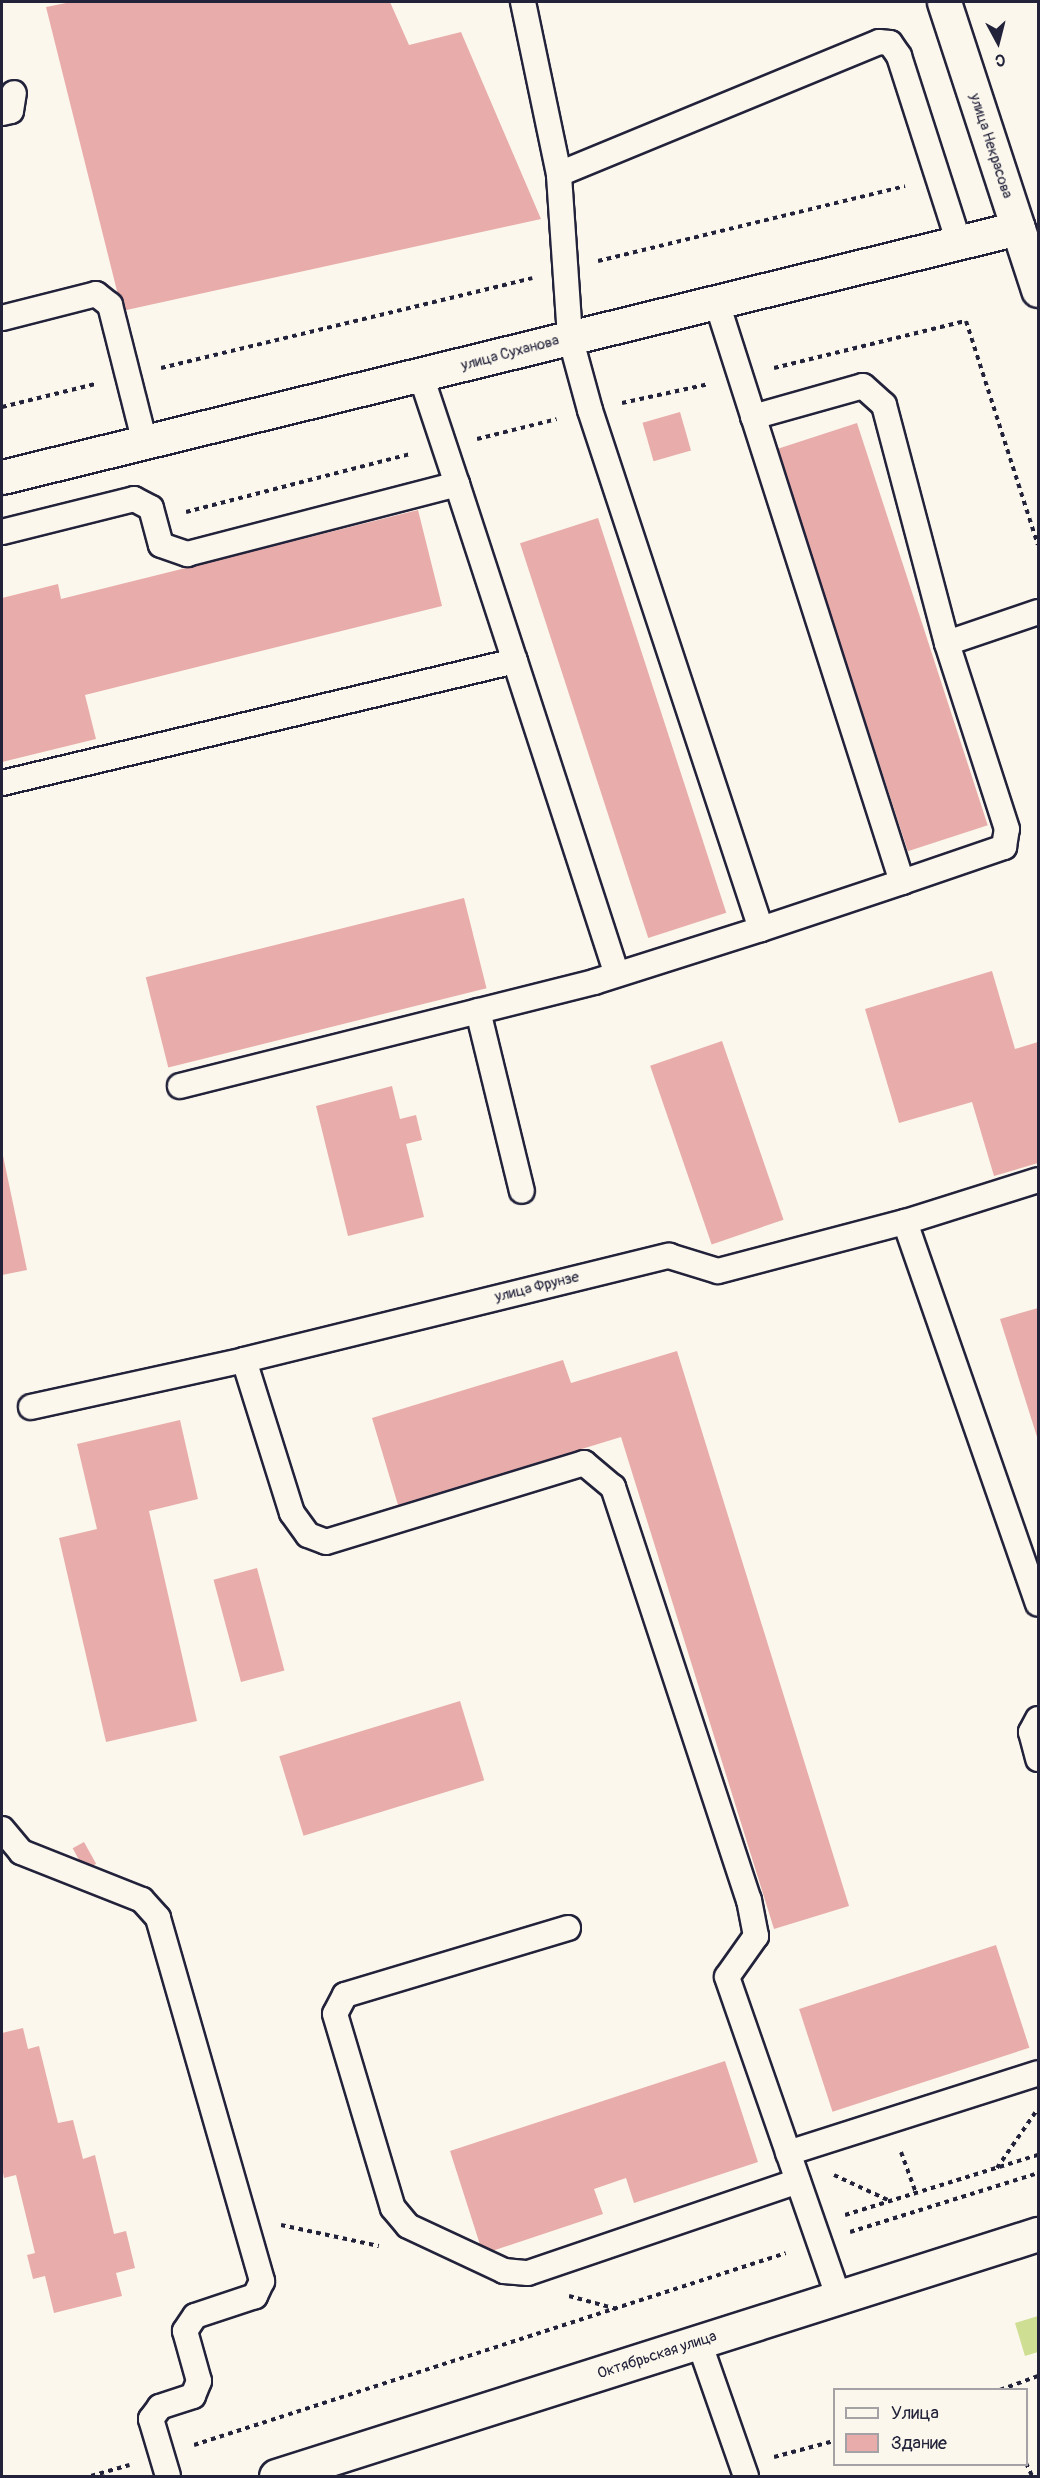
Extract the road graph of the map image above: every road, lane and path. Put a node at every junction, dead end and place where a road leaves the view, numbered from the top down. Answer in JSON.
{"nodes":[{"id":1,"x":523,"y":2,"type":"edge"},
{"id":2,"x":944,"y":2,"type":"edge"},
{"id":3,"x":559,"y":174,"type":"junction"},
{"id":4,"x":938,"y":178,"type":"junction"},
{"id":5,"x":1018,"y":228,"type":"junction"},
{"id":6,"x":959,"y":243,"type":"junction"},
{"id":7,"x":567,"y":269,"type":"junction"},
{"id":8,"x":1038,"y":290,"type":"edge"},
{"id":9,"x":717,"y":303,"type":"junction"},
{"id":10,"x":2,"y":318,"type":"edge"},
{"id":11,"x":570,"y":337,"type":"junction"},
{"id":12,"x":128,"y":376,"type":"junction"},
{"id":13,"x":422,"y":376,"type":"junction"},
{"id":14,"x":740,"y":376,"type":"junction"},
{"id":15,"x":2,"y":407,"type":"edge"},
{"id":16,"x":590,"y":411,"type":"junction"},
{"id":17,"x":753,"y":417,"type":"junction"},
{"id":18,"x":145,"y":443,"type":"junction"},
{"id":19,"x":444,"y":446,"type":"junction"},
{"id":20,"x":2,"y":477,"type":"edge"},
{"id":21,"x":457,"y":484,"type":"junction"},
{"id":22,"x":154,"y":520,"type":"junction"},
{"id":23,"x":2,"y":532,"type":"edge"},
{"id":24,"x":1038,"y":545,"type":"edge"},
{"id":25,"x":1038,"y":612,"type":"edge"},
{"id":26,"x":947,"y":643,"type":"junction"},
{"id":27,"x":514,"y":661,"type":"junction"},
{"id":28,"x":2,"y":783,"type":"edge"},
{"id":29,"x":902,"y":882,"type":"junction"},
{"id":30,"x":760,"y":929,"type":"junction"},
{"id":31,"x":617,"y":974,"type":"junction"},
{"id":32,"x":478,"y":1011,"type":"junction"},
{"id":33,"x":180,"y":1086,"type":"dead end"},
{"id":34,"x":1038,"y":1180,"type":"edge"},
{"id":35,"x":522,"y":1191,"type":"dead end"},
{"id":36,"x":905,"y":1222,"type":"junction"},
{"id":37,"x":244,"y":1360,"type":"junction"},
{"id":38,"x":31,"y":1407,"type":"dead end"},
{"id":39,"x":1038,"y":1603,"type":"edge"},
{"id":40,"x":1038,"y":1719,"type":"edge"},
{"id":41,"x":1038,"y":1759,"type":"edge"},
{"id":42,"x":2,"y":1829,"type":"edge"},
{"id":43,"x":568,"y":1928,"type":"dead end"},
{"id":44,"x":1038,"y":2073,"type":"edge"},
{"id":45,"x":1038,"y":2108,"type":"edge"},
{"id":46,"x":890,"y":2121,"type":"junction"},
{"id":47,"x":788,"y":2153,"type":"junction"},
{"id":48,"x":1038,"y":2155,"type":"edge"},
{"id":49,"x":996,"y":2169,"type":"junction"},
{"id":50,"x":1038,"y":2173,"type":"edge"},
{"id":51,"x":798,"y":2181,"type":"junction"},
{"id":52,"x":916,"y":2193,"type":"junction"},
{"id":53,"x":890,"y":2201,"type":"junction"},
{"id":54,"x":815,"y":2234,"type":"junction"},
{"id":55,"x":1038,"y":2234,"type":"edge"},
{"id":56,"x":838,"y":2296,"type":"junction"},
{"id":57,"x":699,"y":2342,"type":"junction"},
{"id":58,"x":1038,"y":2376,"type":"edge"},
{"id":59,"x":1005,"y":2388,"type":"edge"},
{"id":60,"x":165,"y":2466,"type":"edge"},
{"id":61,"x":91,"y":2476,"type":"edge"},
{"id":62,"x":276,"y":2476,"type":"edge"},
{"id":63,"x":746,"y":2476,"type":"edge"}],
"edges":[{"from":1,"to":3,"type":"lane"},
{"from":2,"to":5,"type":"street","name":"улица Некрасова"},
{"from":3,"to":4,"type":"lane"},
{"from":3,"to":7,"type":"lane"},
{"from":4,"to":6,"type":"lane"},
{"from":4,"to":7,"type":"path"},
{"from":5,"to":6,"type":"street","name":"улица Суханова"},
{"from":5,"to":8,"type":"street","name":"улица Некрасова"},
{"from":6,"to":9,"type":"street","name":"улица Суханова"},
{"from":7,"to":11,"type":"lane"},
{"from":7,"to":12,"type":"path"},
{"from":9,"to":11,"type":"street","name":"улица Суханова"},
{"from":9,"to":14,"type":"lane"},
{"from":10,"to":12,"type":"lane"},
{"from":11,"to":13,"type":"street","name":"улица Суханова"},
{"from":11,"to":16,"type":"lane"},
{"from":12,"to":15,"type":"path"},
{"from":12,"to":18,"type":"lane"},
{"from":13,"to":18,"type":"street","name":"улица Суханова"},
{"from":13,"to":19,"type":"lane"},
{"from":14,"to":16,"type":"path"},
{"from":14,"to":17,"type":"lane"},
{"from":14,"to":24,"type":"path"},
{"from":16,"to":19,"type":"path"},
{"from":16,"to":30,"type":"lane"},
{"from":17,"to":26,"type":"lane"},
{"from":17,"to":29,"type":"lane"},
{"from":18,"to":20,"type":"street","name":"улица Суханова"},
{"from":19,"to":21,"type":"lane"},
{"from":19,"to":22,"type":"path"},
{"from":21,"to":22,"type":"lane"},
{"from":21,"to":27,"type":"lane"},
{"from":22,"to":23,"type":"lane"},
{"from":25,"to":26,"type":"lane"},
{"from":26,"to":29,"type":"lane"},
{"from":27,"to":28,"type":"lane"},
{"from":27,"to":31,"type":"lane"},
{"from":29,"to":30,"type":"lane"},
{"from":30,"to":31,"type":"lane"},
{"from":31,"to":32,"type":"lane"},
{"from":32,"to":33,"type":"lane"},
{"from":32,"to":35,"type":"lane"},
{"from":34,"to":36,"type":"lane","name":"улица Фрунзе"},
{"from":36,"to":37,"type":"lane","name":"улица Фрунзе"},
{"from":36,"to":39,"type":"lane"},
{"from":37,"to":38,"type":"lane","name":"улица Фрунзе"},
{"from":37,"to":47,"type":"lane"},
{"from":40,"to":41,"type":"lane"},
{"from":42,"to":60,"type":"lane"},
{"from":43,"to":51,"type":"lane"},
{"from":44,"to":46,"type":"lane"},
{"from":45,"to":49,"type":"path"},
{"from":46,"to":47,"type":"lane"},
{"from":46,"to":52,"type":"path"},
{"from":47,"to":51,"type":"lane"},
{"from":47,"to":53,"type":"path"},
{"from":48,"to":49,"type":"path"},
{"from":49,"to":52,"type":"path"},
{"from":50,"to":54,"type":"path"},
{"from":51,"to":54,"type":"lane"},
{"from":52,"to":53,"type":"path"},
{"from":53,"to":54,"type":"path"},
{"from":54,"to":56,"type":"lane"},
{"from":54,"to":60,"type":"path"},
{"from":55,"to":56,"type":"street","name":"Октябрьская улица"},
{"from":56,"to":57,"type":"street","name":"Октябрьская улица"},
{"from":57,"to":62,"type":"street","name":"Октябрьская улица"},
{"from":57,"to":63,"type":"lane"},
{"from":58,"to":59,"type":"path"},
{"from":60,"to":61,"type":"path"}]}
